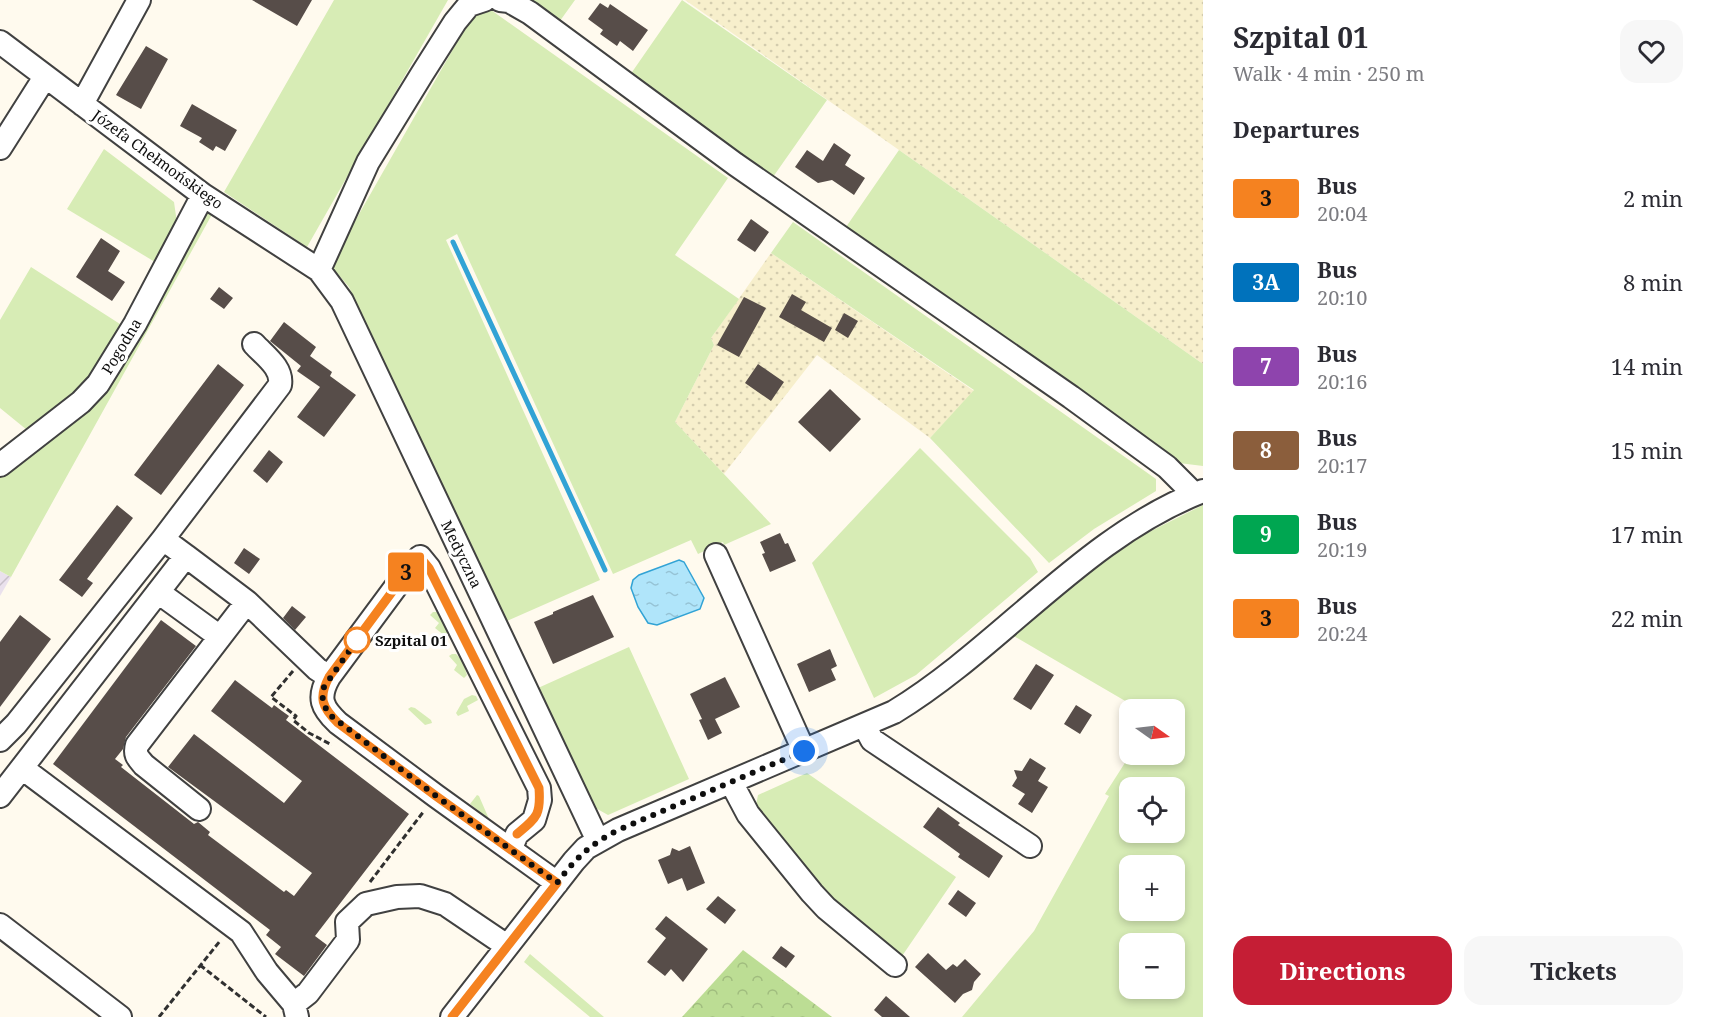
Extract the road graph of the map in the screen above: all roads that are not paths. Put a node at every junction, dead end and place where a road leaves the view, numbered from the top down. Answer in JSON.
{"nodes":[{"id":1,"x":139,"y":0,"type":"edge"},
{"id":2,"x":484,"y":0,"type":"edge"},
{"id":3,"x":500,"y":0,"type":"edge"},
{"id":4,"x":0,"y":42,"type":"edge"},
{"id":5,"x":45,"y":77,"type":"junction"},
{"id":6,"x":82,"y":104,"type":"junction"},
{"id":7,"x":0,"y":148,"type":"edge"},
{"id":8,"x":203,"y":195,"type":"junction"},
{"id":9,"x":320,"y":270,"type":"junction"},
{"id":10,"x":254,"y":344,"type":"dead end"},
{"id":11,"x":0,"y":465,"type":"edge"},
{"id":12,"x":1199,"y":492,"type":"edge"},
{"id":13,"x":450,"y":530,"type":"junction"},
{"id":14,"x":164,"y":539,"type":"junction"},
{"id":15,"x":716,"y":555,"type":"dead end"},
{"id":16,"x":186,"y":556,"type":"junction"},
{"id":17,"x":420,"y":557,"type":"junction"},
{"id":18,"x":158,"y":592,"type":"junction"},
{"id":19,"x":247,"y":602,"type":"junction"},
{"id":20,"x":220,"y":637,"type":"junction"},
{"id":21,"x":329,"y":677,"type":"junction"},
{"id":22,"x":864,"y":725,"type":"junction"},
{"id":23,"x":0,"y":740,"type":"edge"},
{"id":24,"x":804,"y":751,"type":"junction"},
{"id":25,"x":22,"y":768,"type":"junction"},
{"id":26,"x":732,"y":782,"type":"junction"},
{"id":27,"x":0,"y":796,"type":"edge"},
{"id":28,"x":199,"y":809,"type":"dead end"},
{"id":29,"x":598,"y":841,"type":"junction"},
{"id":30,"x":1030,"y":846,"type":"dead end"},
{"id":31,"x":511,"y":848,"type":"junction"},
{"id":32,"x":557,"y":883,"type":"junction"},
{"id":33,"x":0,"y":925,"type":"edge"},
{"id":34,"x":507,"y":946,"type":"junction"},
{"id":35,"x":895,"y":965,"type":"dead end"},
{"id":36,"x":296,"y":1011,"type":"edge"},
{"id":37,"x":120,"y":1017,"type":"edge"},
{"id":38,"x":452,"y":1017,"type":"edge"}],
"edges":[{"from":1,"to":6,"type":"street"},
{"from":2,"to":9,"type":"street"},
{"from":3,"to":12,"type":"street"},
{"from":4,"to":5,"type":"street","name":"Józefa Chełmońskiego"},
{"from":5,"to":6,"type":"street","name":"Józefa Chełmońskiego"},
{"from":5,"to":7,"type":"street"},
{"from":6,"to":8,"type":"street","name":"Józefa Chełmońskiego"},
{"from":8,"to":9,"type":"street","name":"Józefa Chełmońskiego"},
{"from":8,"to":11,"type":"street","name":"Pogodna"},
{"from":9,"to":13,"type":"street","name":"Medyczna"},
{"from":10,"to":14,"type":"street"},
{"from":12,"to":22,"type":"street"},
{"from":13,"to":17,"type":"street"},
{"from":13,"to":29,"type":"street","name":"Medyczna"},
{"from":14,"to":16,"type":"street"},
{"from":14,"to":23,"type":"street"},
{"from":15,"to":24,"type":"street"},
{"from":16,"to":18,"type":"street"},
{"from":16,"to":19,"type":"street"},
{"from":17,"to":21,"type":"street"},
{"from":17,"to":31,"type":"street"},
{"from":18,"to":20,"type":"street"},
{"from":18,"to":25,"type":"street"},
{"from":19,"to":20,"type":"street"},
{"from":19,"to":21,"type":"street"},
{"from":20,"to":28,"type":"street"},
{"from":21,"to":31,"type":"street"},
{"from":22,"to":24,"type":"street"},
{"from":22,"to":30,"type":"street"},
{"from":24,"to":26,"type":"street"},
{"from":25,"to":27,"type":"street"},
{"from":25,"to":36,"type":"street"},
{"from":26,"to":29,"type":"street"},
{"from":26,"to":35,"type":"street"},
{"from":29,"to":32,"type":"street"},
{"from":31,"to":32,"type":"street"},
{"from":32,"to":34,"type":"street"},
{"from":33,"to":37,"type":"street"},
{"from":34,"to":36,"type":"street"},
{"from":34,"to":38,"type":"street"}]}
